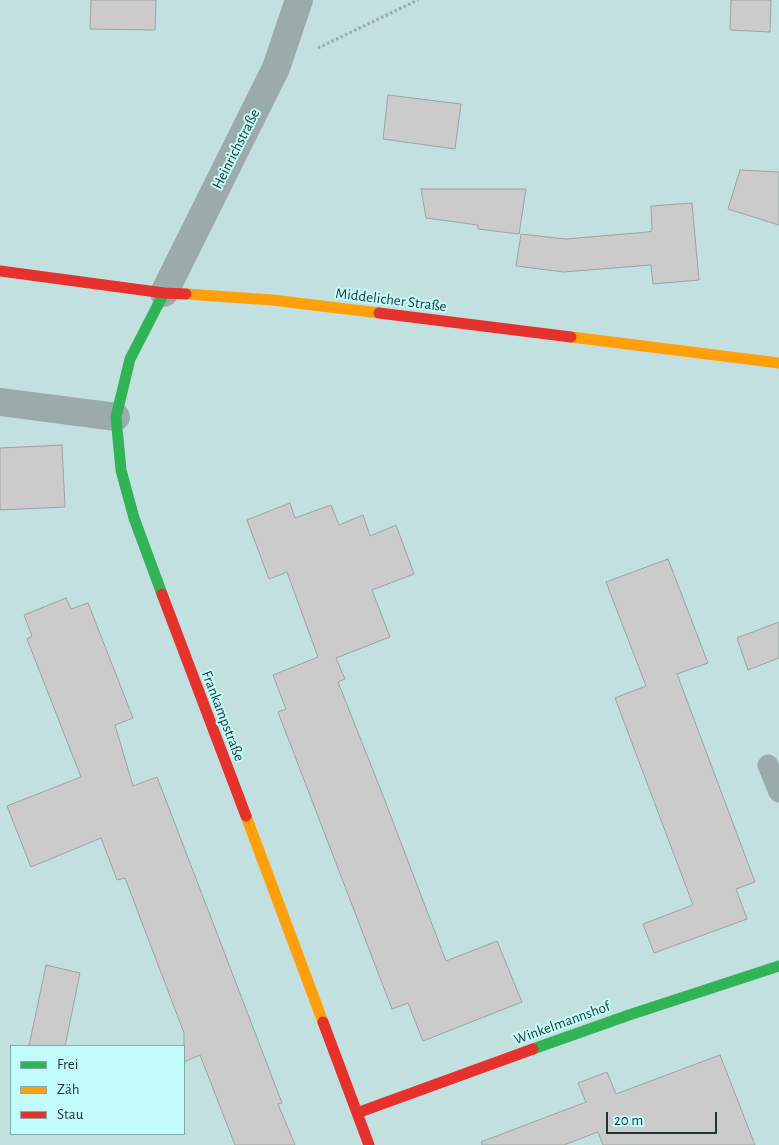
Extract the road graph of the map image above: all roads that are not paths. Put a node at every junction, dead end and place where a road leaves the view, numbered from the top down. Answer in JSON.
{"nodes":[{"id":1,"x":299,"y":0,"type":"edge"},
{"id":2,"x":0,"y":270,"type":"edge"},
{"id":3,"x":164,"y":293,"type":"junction"},
{"id":4,"x":779,"y":363,"type":"edge"},
{"id":5,"x":0,"y":402,"type":"edge"},
{"id":6,"x":116,"y":417,"type":"junction"},
{"id":7,"x":768,"y":764,"type":"dead end"},
{"id":8,"x":779,"y":792,"type":"edge"},
{"id":9,"x":779,"y":966,"type":"edge"},
{"id":10,"x":357,"y":1113,"type":"junction"},
{"id":11,"x":369,"y":1145,"type":"edge"}],
"edges":[{"from":1,"to":3,"type":"street","name":"Heinrichstraße"},
{"from":2,"to":3,"type":"street","name":"Middelicher Straße"},
{"from":3,"to":4,"type":"street","name":"Middelicher Straße"},
{"from":3,"to":6,"type":"street","name":"Frankampstraße"},
{"from":5,"to":6,"type":"street"},
{"from":6,"to":10,"type":"street","name":"Frankampstraße"},
{"from":7,"to":8,"type":"lane"},
{"from":9,"to":10,"type":"street","name":"Winkelmannshof"},
{"from":10,"to":11,"type":"street","name":"Frankampstraße"}]}
